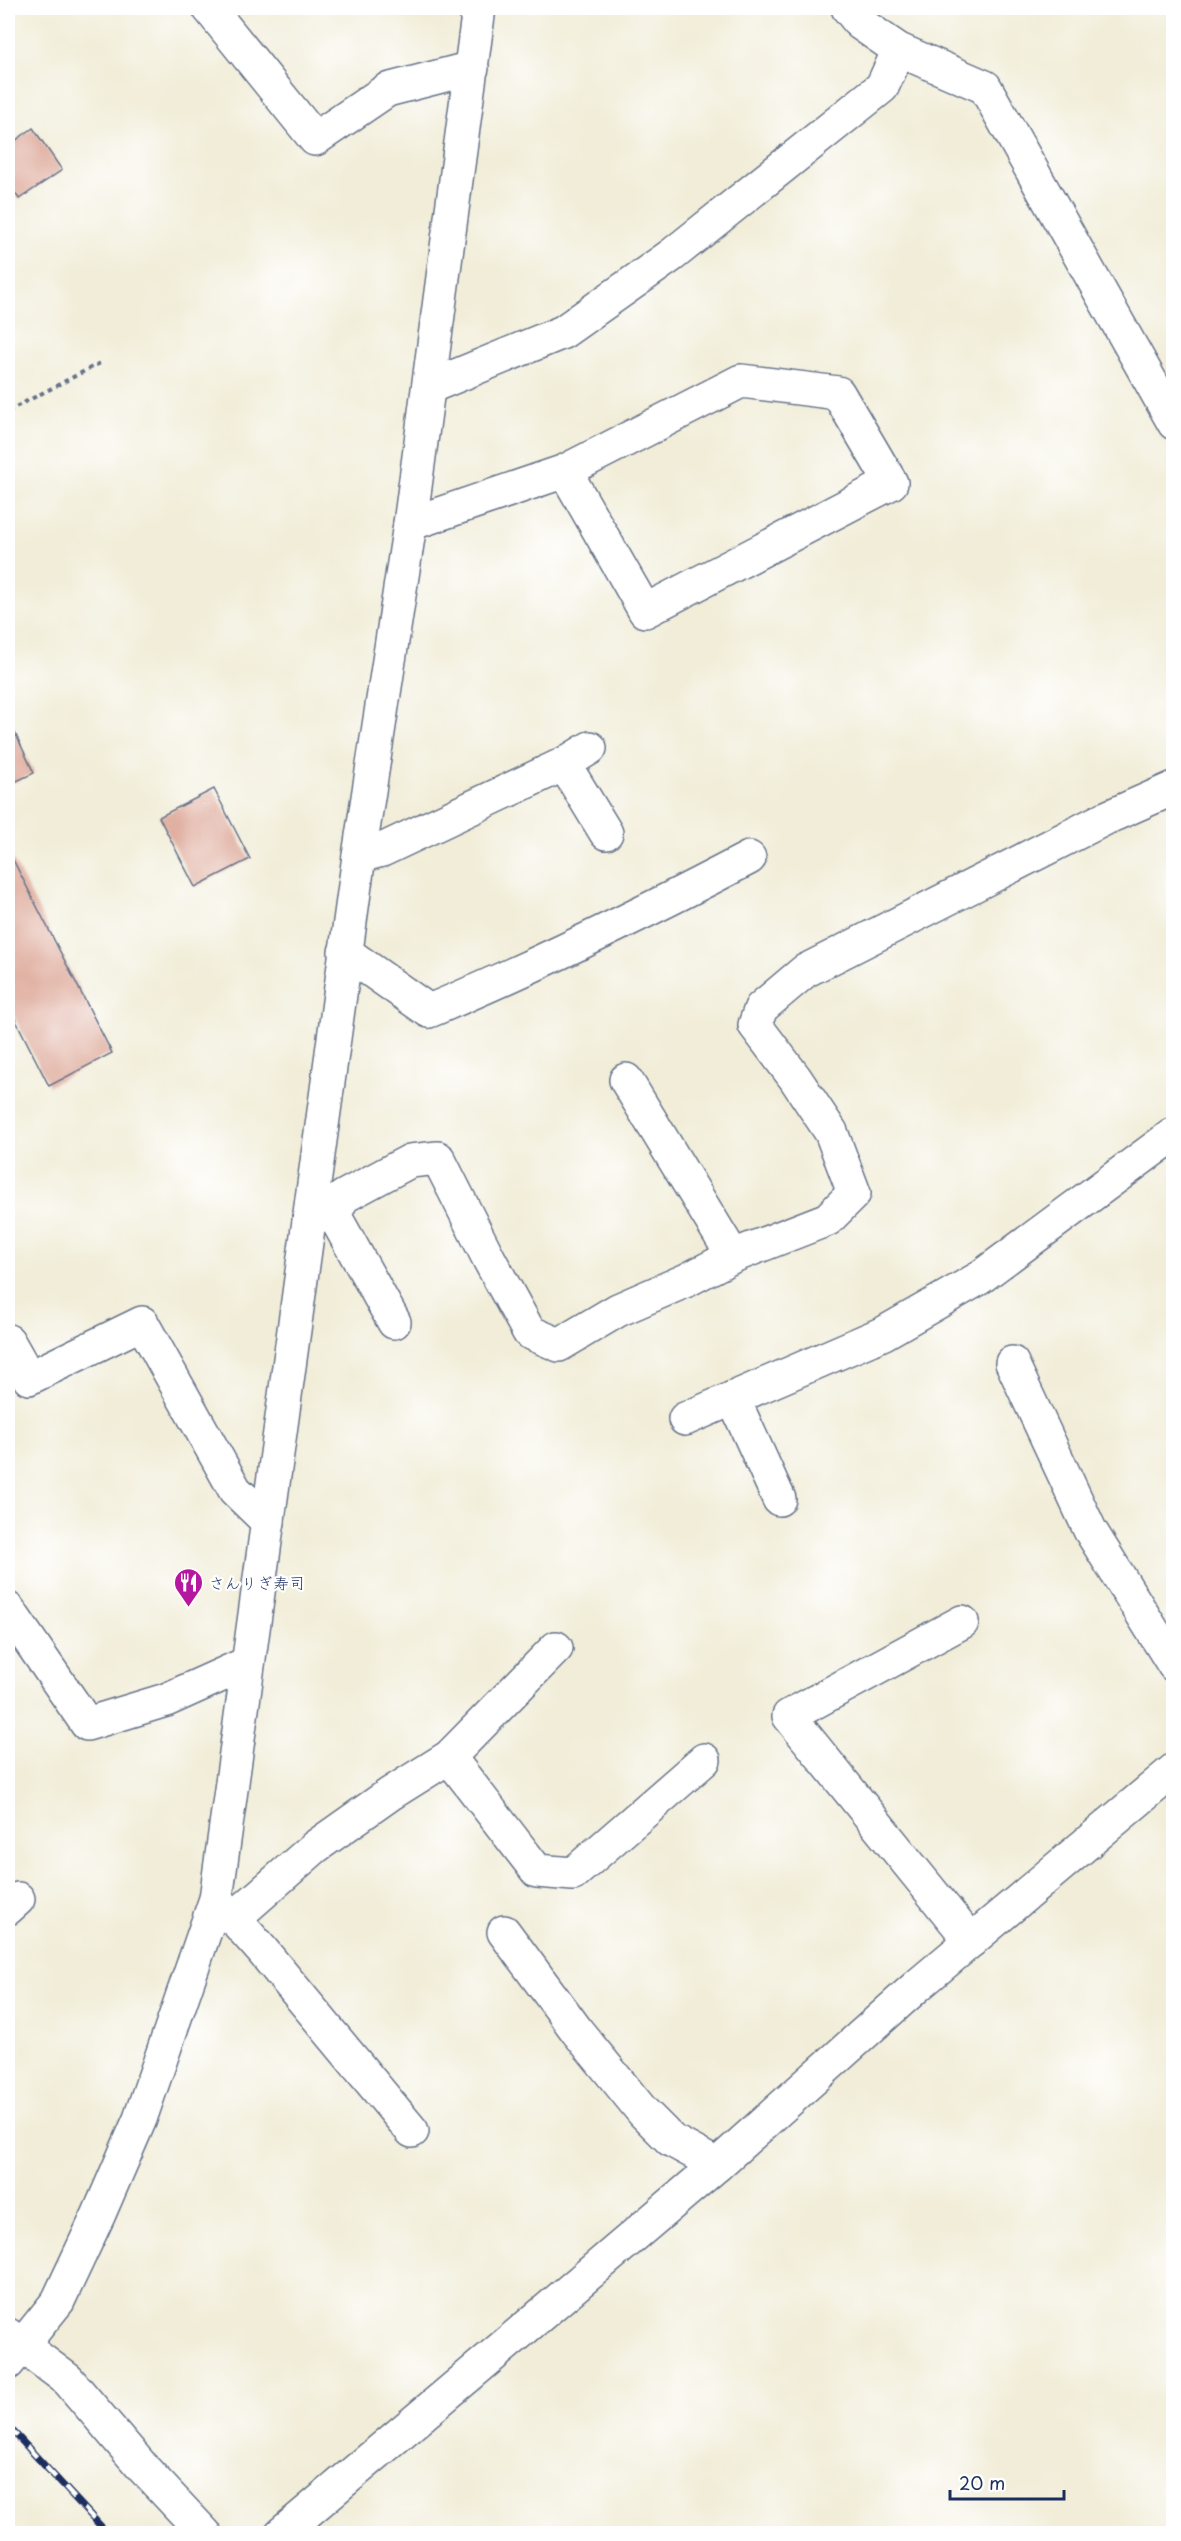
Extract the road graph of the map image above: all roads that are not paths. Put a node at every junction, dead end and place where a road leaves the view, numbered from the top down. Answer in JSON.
{"nodes":[{"id":1,"x":209,"y":8,"type":"edge"},
{"id":2,"x":479,"y":8,"type":"edge"},
{"id":3,"x":848,"y":8,"type":"edge"},
{"id":4,"x":899,"y":50,"type":"junction"},
{"id":5,"x":472,"y":68,"type":"junction"},
{"id":6,"x":429,"y":387,"type":"junction"},
{"id":7,"x":1173,"y":423,"type":"edge"},
{"id":8,"x":565,"y":471,"type":"junction"},
{"id":9,"x":410,"y":524,"type":"junction"},
{"id":10,"x":1173,"y":788,"type":"edge"},
{"id":11,"x":606,"y":833,"type":"dead end"},
{"id":12,"x":359,"y":856,"type":"junction"},
{"id":13,"x":749,"y":858,"type":"dead end"},
{"id":14,"x":345,"y":952,"type":"junction"},
{"id":15,"x":626,"y":1080,"type":"dead end"},
{"id":16,"x":1173,"y":1134,"type":"edge"},
{"id":17,"x":733,"y":1256,"type":"junction"},
{"id":18,"x":394,"y":1322,"type":"dead end"},
{"id":19,"x":8,"y":1341,"type":"edge"},
{"id":20,"x":1012,"y":1363,"type":"dead end"},
{"id":21,"x":733,"y":1398,"type":"junction"},
{"id":22,"x":685,"y":1419,"type":"dead end"},
{"id":23,"x":779,"y":1499,"type":"dead end"},
{"id":24,"x":268,"y":1522,"type":"junction"},
{"id":25,"x":8,"y":1609,"type":"edge"},
{"id":26,"x":962,"y":1622,"type":"dead end"},
{"id":27,"x":556,"y":1648,"type":"dead end"},
{"id":28,"x":248,"y":1663,"type":"junction"},
{"id":29,"x":1173,"y":1665,"type":"edge"},
{"id":30,"x":449,"y":1757,"type":"junction"},
{"id":31,"x":704,"y":1760,"type":"dead end"},
{"id":32,"x":1173,"y":1770,"type":"edge"},
{"id":33,"x":224,"y":1909,"type":"junction"},
{"id":34,"x":504,"y":1932,"type":"dead end"},
{"id":35,"x":971,"y":1941,"type":"junction"},
{"id":36,"x":412,"y":2131,"type":"dead end"},
{"id":37,"x":717,"y":2164,"type":"junction"},
{"id":38,"x":12,"y":2348,"type":"edge"},
{"id":39,"x":205,"y":2534,"type":"edge"},
{"id":40,"x":281,"y":2534,"type":"edge"}],
"edges":[{"from":1,"to":5,"type":"street"},
{"from":2,"to":5,"type":"street"},
{"from":3,"to":4,"type":"street"},
{"from":4,"to":6,"type":"street"},
{"from":4,"to":7,"type":"street"},
{"from":5,"to":6,"type":"street"},
{"from":6,"to":9,"type":"street"},
{"from":8,"to":8,"type":"street"},
{"from":8,"to":9,"type":"street"},
{"from":9,"to":12,"type":"street"},
{"from":10,"to":17,"type":"street"},
{"from":11,"to":12,"type":"street"},
{"from":12,"to":14,"type":"street"},
{"from":13,"to":14,"type":"street"},
{"from":14,"to":24,"type":"street"},
{"from":15,"to":17,"type":"street"},
{"from":16,"to":21,"type":"street"},
{"from":17,"to":18,"type":"street"},
{"from":19,"to":24,"type":"street"},
{"from":20,"to":29,"type":"street"},
{"from":21,"to":22,"type":"street"},
{"from":21,"to":23,"type":"street"},
{"from":24,"to":28,"type":"street"},
{"from":25,"to":28,"type":"street"},
{"from":26,"to":35,"type":"street"},
{"from":27,"to":30,"type":"street"},
{"from":28,"to":33,"type":"street"},
{"from":30,"to":31,"type":"street"},
{"from":30,"to":33,"type":"street"},
{"from":32,"to":35,"type":"street"},
{"from":33,"to":36,"type":"street"},
{"from":33,"to":38,"type":"street"},
{"from":34,"to":37,"type":"street"},
{"from":35,"to":37,"type":"street"},
{"from":37,"to":40,"type":"street"},
{"from":38,"to":39,"type":"street"}]}
